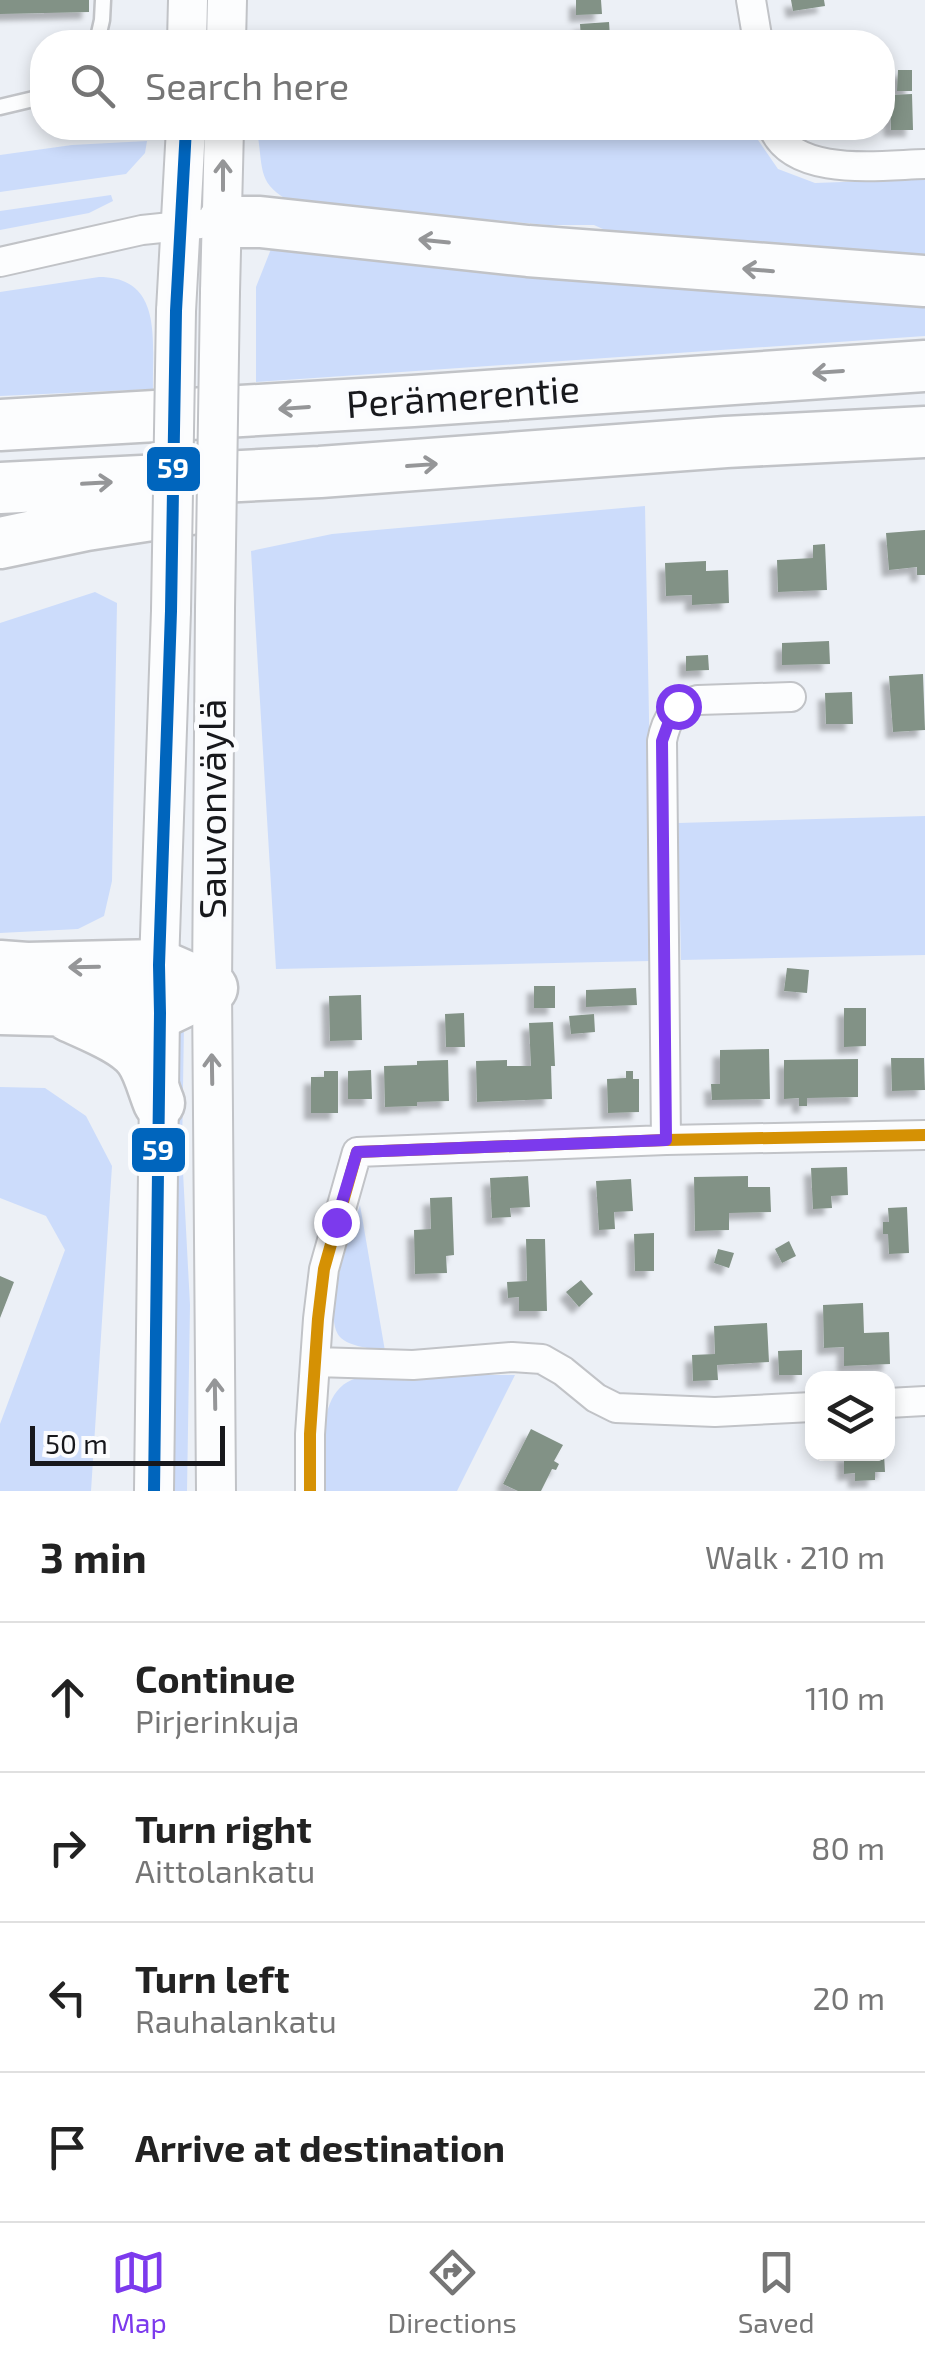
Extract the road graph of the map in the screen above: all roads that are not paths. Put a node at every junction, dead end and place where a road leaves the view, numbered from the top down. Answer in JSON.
{"nodes":[{"id":1,"x":103,"y":0,"type":"edge"},
{"id":2,"x":188,"y":0,"type":"edge"},
{"id":3,"x":227,"y":0,"type":"edge"},
{"id":4,"x":751,"y":0,"type":"edge"},
{"id":5,"x":100,"y":30,"type":"edge"},
{"id":6,"x":187,"y":30,"type":"edge"},
{"id":7,"x":226,"y":30,"type":"edge"},
{"id":8,"x":756,"y":30,"type":"edge"},
{"id":9,"x":30,"y":100,"type":"edge"},
{"id":10,"x":0,"y":107,"type":"edge"},
{"id":11,"x":188,"y":140,"type":"edge"},
{"id":12,"x":221,"y":140,"type":"edge"},
{"id":13,"x":780,"y":140,"type":"edge"},
{"id":14,"x":925,"y":164,"type":"edge"},
{"id":15,"x":203,"y":224,"type":"junction"},
{"id":16,"x":0,"y":262,"type":"edge"},
{"id":17,"x":925,"y":281,"type":"edge"},
{"id":18,"x":925,"y":366,"type":"edge"},
{"id":19,"x":0,"y":425,"type":"edge"},
{"id":20,"x":925,"y":432,"type":"edge"},
{"id":21,"x":320,"y":472,"type":"junction"},
{"id":22,"x":0,"y":488,"type":"edge"},
{"id":23,"x":0,"y":543,"type":"edge"},
{"id":24,"x":790,"y":698,"type":"dead end"},
{"id":25,"x":0,"y":966,"type":"edge"},
{"id":26,"x":212,"y":988,"type":"junction"},
{"id":27,"x":160,"y":989,"type":"junction"},
{"id":28,"x":0,"y":1008,"type":"edge"},
{"id":29,"x":60,"y":1011,"type":"junction"},
{"id":30,"x":159,"y":1104,"type":"junction"},
{"id":31,"x":925,"y":1134,"type":"edge"},
{"id":32,"x":666,"y":1140,"type":"junction"},
{"id":33,"x":316,"y":1362,"type":"junction"},
{"id":34,"x":925,"y":1401,"type":"edge"},
{"id":35,"x":895,"y":1403,"type":"edge"},
{"id":36,"x":805,"y":1407,"type":"edge"},
{"id":37,"x":154,"y":1491,"type":"edge"},
{"id":38,"x":216,"y":1491,"type":"edge"},
{"id":39,"x":310,"y":1491,"type":"edge"}],
"edges":[{"from":1,"to":5,"type":"lane"},
{"from":2,"to":6,"type":"main road"},
{"from":3,"to":7,"type":"main road"},
{"from":4,"to":8,"type":"street"},
{"from":9,"to":10,"type":"lane"},
{"from":11,"to":15,"type":"main road","name":"Sauvonväylä"},
{"from":15,"to":12,"type":"main road","name":"Sauvonväylä","one_way":true},
{"from":13,"to":14,"type":"street"},
{"from":15,"to":16,"type":"street"},
{"from":17,"to":15,"type":"highway","one_way":true},
{"from":15,"to":26,"type":"main road","name":"Sauvonväylä","bridge":true},
{"from":15,"to":27,"type":"main road","name":"Sauvonväylä","bridge":true},
{"from":18,"to":19,"type":"highway","name":"Perämerentie","one_way":true},
{"from":21,"to":20,"type":"highway","name":"Perämerentie","one_way":true},
{"from":22,"to":21,"type":"highway","name":"Perämerentie","one_way":true},
{"from":21,"to":23,"type":"highway"},
{"from":24,"to":32,"type":"street"},
{"from":27,"to":25,"type":"highway","one_way":true},
{"from":26,"to":27,"type":"highway"},
{"from":38,"to":26,"type":"main road","name":"Sauvonväylä","one_way":true},
{"from":27,"to":29,"type":"highway"},
{"from":27,"to":30,"type":"main road","name":"Sauvonväylä"},
{"from":28,"to":29,"type":"highway"},
{"from":29,"to":30,"type":"highway"},
{"from":30,"to":37,"type":"main road","name":"Sauvonväylä"},
{"from":31,"to":32,"type":"street"},
{"from":32,"to":33,"type":"street"},
{"from":33,"to":36,"type":"street"},
{"from":33,"to":39,"type":"street"},
{"from":34,"to":35,"type":"street"}]}
